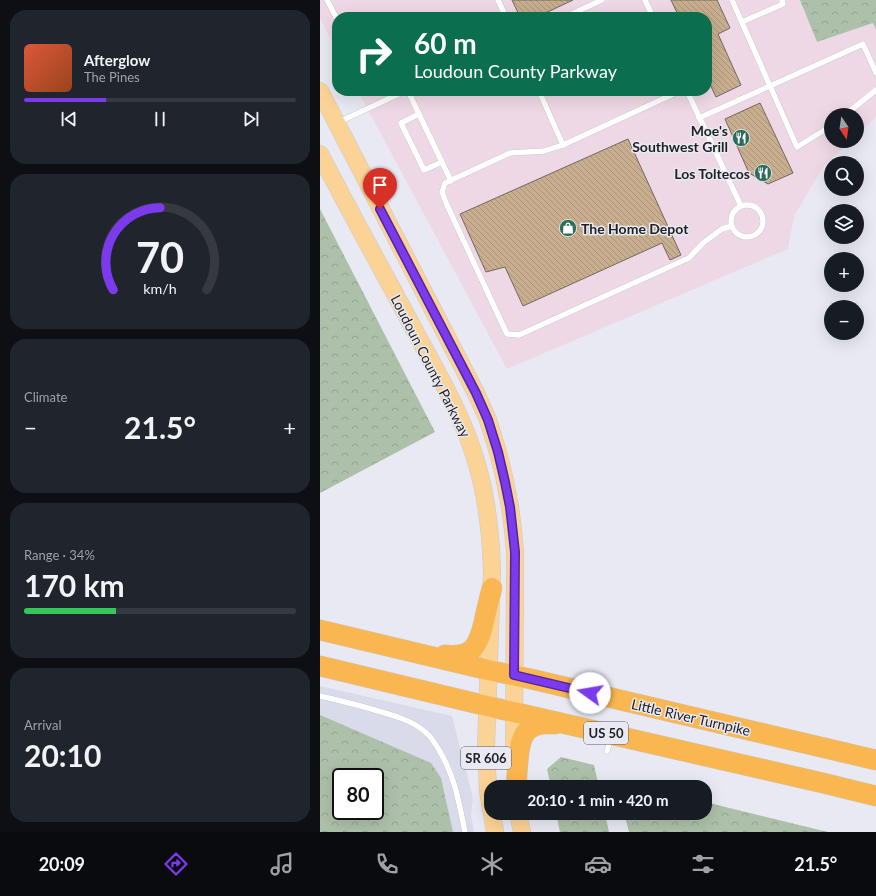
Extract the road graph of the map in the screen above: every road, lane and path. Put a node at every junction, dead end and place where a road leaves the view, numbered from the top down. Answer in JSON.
{"nodes":[{"id":1,"x":327,"y":0,"type":"edge"},
{"id":2,"x":498,"y":0,"type":"edge"},
{"id":3,"x":602,"y":0,"type":"edge"},
{"id":4,"x":645,"y":0,"type":"edge"},
{"id":5,"x":732,"y":0,"type":"edge"},
{"id":6,"x":782,"y":0,"type":"edge"},
{"id":7,"x":334,"y":12,"type":"edge"},
{"id":8,"x":504,"y":12,"type":"edge"},
{"id":9,"x":576,"y":12,"type":"edge"},
{"id":10,"x":651,"y":12,"type":"edge"},
{"id":11,"x":742,"y":22,"type":"junction"},
{"id":12,"x":876,"y":73,"type":"edge"},
{"id":13,"x":770,"y":86,"type":"junction"},
{"id":14,"x":876,"y":90,"type":"edge"},
{"id":15,"x":320,"y":91,"type":"edge"},
{"id":16,"x":396,"y":96,"type":"edge"},
{"id":17,"x":410,"y":96,"type":"edge"},
{"id":18,"x":541,"y":96,"type":"edge"},
{"id":19,"x":669,"y":96,"type":"edge"},
{"id":20,"x":688,"y":96,"type":"edge"},
{"id":21,"x":854,"y":108,"type":"edge"},
{"id":22,"x":419,"y":114,"type":"junction"},
{"id":23,"x":699,"y":118,"type":"junction"},
{"id":24,"x":336,"y":123,"type":"junction"},
{"id":25,"x":824,"y":130,"type":"edge"},
{"id":26,"x":563,"y":145,"type":"junction"},
{"id":27,"x":320,"y":154,"type":"edge"},
{"id":28,"x":442,"y":162,"type":"junction"},
{"id":29,"x":451,"y":181,"type":"junction"},
{"id":30,"x":741,"y":206,"type":"junction"},
{"id":31,"x":732,"y":226,"type":"junction"},
{"id":32,"x":492,"y":588,"type":"junction"},
{"id":33,"x":320,"y":630,"type":"edge"},
{"id":34,"x":413,"y":652,"type":"junction"},
{"id":35,"x":320,"y":666,"type":"edge"},
{"id":36,"x":488,"y":670,"type":"junction"},
{"id":37,"x":514,"y":675,"type":"junction"},
{"id":38,"x":320,"y":696,"type":"edge"},
{"id":39,"x":487,"y":706,"type":"junction"},
{"id":40,"x":514,"y":712,"type":"junction"},
{"id":41,"x":575,"y":726,"type":"junction"},
{"id":42,"x":876,"y":760,"type":"edge"},
{"id":43,"x":487,"y":780,"type":"edge"},
{"id":44,"x":516,"y":780,"type":"edge"},
{"id":45,"x":517,"y":780,"type":"edge"},
{"id":46,"x":876,"y":796,"type":"edge"},
{"id":47,"x":493,"y":820,"type":"edge"},
{"id":48,"x":519,"y":820,"type":"edge"},
{"id":49,"x":465,"y":832,"type":"edge"},
{"id":50,"x":495,"y":832,"type":"edge"},
{"id":51,"x":522,"y":832,"type":"edge"}],
"edges":[{"from":1,"to":7,"type":"lane"},
{"from":2,"to":8,"type":"lane"},
{"from":3,"to":9,"type":"lane"},
{"from":4,"to":10,"type":"lane"},
{"from":5,"to":11,"type":"lane"},
{"from":6,"to":11,"type":"lane"},
{"from":11,"to":13,"type":"lane"},
{"from":12,"to":13,"type":"lane"},
{"from":13,"to":23,"type":"lane"},
{"from":13,"to":25,"type":"lane"},
{"from":14,"to":21,"type":"lane"},
{"from":15,"to":24,"type":"main road","name":"Loudoun County Parkway","number":"SR 606"},
{"from":16,"to":24,"type":"lane"},
{"from":17,"to":22,"type":"lane"},
{"from":18,"to":26,"type":"lane"},
{"from":19,"to":26,"type":"lane"},
{"from":20,"to":23,"type":"lane"},
{"from":22,"to":28,"type":"lane"},
{"from":22,"to":28,"type":"lane"},
{"from":23,"to":30,"type":"lane"},
{"from":24,"to":37,"type":"main road","name":"Loudoun County Parkway","number":"SR 606"},
{"from":26,"to":29,"type":"lane"},
{"from":27,"to":32,"type":"main road","name":"Loudoun County Parkway","number":"SR 606"},
{"from":28,"to":29,"type":"lane"},
{"from":29,"to":31,"type":"lane"},
{"from":30,"to":31,"type":"lane"},
{"from":30,"to":31,"type":"lane"},
{"from":32,"to":34,"type":"highway"},
{"from":32,"to":36,"type":"main road","name":"Loudoun County Parkway","number":"SR 606"},
{"from":33,"to":34,"type":"highway","name":"Little River Turnpike","number":"US 50"},
{"from":34,"to":36,"type":"highway","name":"Little River Turnpike","number":"US 50"},
{"from":35,"to":39,"type":"highway","number":"US 50"},
{"from":36,"to":37,"type":"highway","name":"Little River Turnpike","number":"US 50"},
{"from":36,"to":39,"type":"main road","name":"Loudoun County Parkway","number":"SR 606"},
{"from":37,"to":40,"type":"main road","name":"Loudoun County Parkway","number":"SR 606"},
{"from":37,"to":42,"type":"highway","name":"Little River Turnpike","number":"US 50"},
{"from":38,"to":49,"type":"lane"},
{"from":39,"to":40,"type":"highway","number":"US 50"},
{"from":39,"to":43,"type":"main road","name":"Loudoun County Parkway","number":"SR 606"},
{"from":40,"to":41,"type":"highway","number":"US 50"},
{"from":40,"to":44,"type":"main road","name":"Loudoun County Parkway","number":"SR 606"},
{"from":41,"to":45,"type":"highway"},
{"from":41,"to":46,"type":"highway","number":"US 50"},
{"from":47,"to":50,"type":"main road"},
{"from":48,"to":51,"type":"main road"}]}
